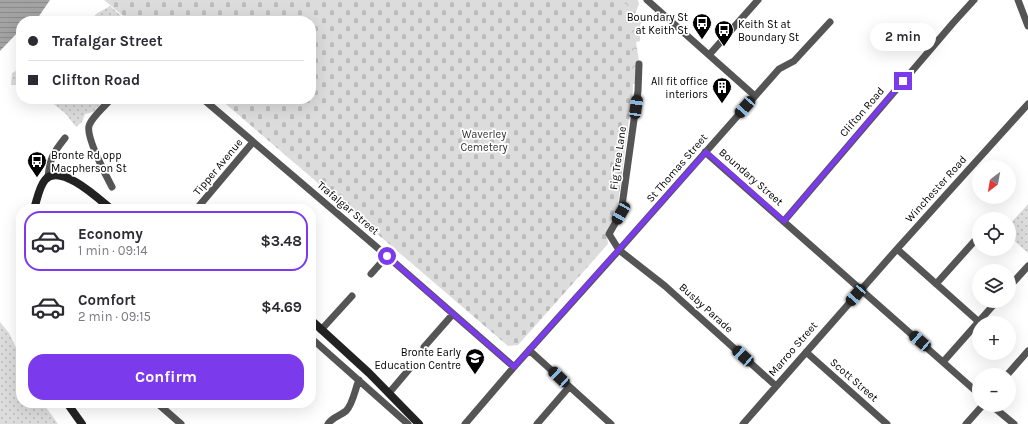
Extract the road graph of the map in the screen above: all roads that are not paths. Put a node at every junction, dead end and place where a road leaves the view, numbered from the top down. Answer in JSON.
{"nodes":[{"id":1,"x":647,"y":0,"type":"edge"},
{"id":2,"x":758,"y":0,"type":"edge"},
{"id":3,"x":974,"y":0,"type":"edge"},
{"id":4,"x":1018,"y":0,"type":"edge"},
{"id":5,"x":830,"y":22,"type":"dead end"},
{"id":6,"x":1028,"y":26,"type":"edge"},
{"id":7,"x":709,"y":55,"type":"junction"},
{"id":8,"x":639,"y":64,"type":"dead end"},
{"id":9,"x":755,"y":96,"type":"junction"},
{"id":10,"x":107,"y":104,"type":"edge"},
{"id":11,"x":209,"y":104,"type":"edge"},
{"id":12,"x":1028,"y":104,"type":"edge"},
{"id":13,"x":65,"y":138,"type":"dead end"},
{"id":14,"x":254,"y":142,"type":"junction"},
{"id":15,"x":706,"y":152,"type":"junction"},
{"id":16,"x":50,"y":176,"type":"junction"},
{"id":17,"x":112,"y":187,"type":"dead end"},
{"id":18,"x":36,"y":204,"type":"edge"},
{"id":19,"x":104,"y":204,"type":"edge"},
{"id":20,"x":201,"y":204,"type":"edge"},
{"id":21,"x":784,"y":221,"type":"junction"},
{"id":22,"x":972,"y":244,"type":"edge"},
{"id":23,"x":897,"y":249,"type":"junction"},
{"id":24,"x":620,"y":250,"type":"junction"},
{"id":25,"x":387,"y":256,"type":"junction"},
{"id":26,"x":1028,"y":266,"type":"edge"},
{"id":27,"x":371,"y":274,"type":"dead end"},
{"id":28,"x":1016,"y":279,"type":"edge"},
{"id":29,"x":936,"y":284,"type":"junction"},
{"id":30,"x":861,"y":290,"type":"junction"},
{"id":31,"x":352,"y":296,"type":"dead end"},
{"id":32,"x":991,"y":308,"type":"edge"},
{"id":33,"x":453,"y":314,"type":"junction"},
{"id":34,"x":972,"y":316,"type":"edge"},
{"id":35,"x":984,"y":316,"type":"edge"},
{"id":36,"x":316,"y":325,"type":"edge"},
{"id":37,"x":321,"y":330,"type":"junction"},
{"id":38,"x":972,"y":330,"type":"edge"},
{"id":39,"x":316,"y":342,"type":"edge"},
{"id":40,"x":424,"y":346,"type":"dead end"},
{"id":41,"x":529,"y":350,"type":"junction"},
{"id":42,"x":1028,"y":351,"type":"edge"},
{"id":43,"x":806,"y":352,"type":"junction"},
{"id":44,"x":944,"y":362,"type":"junction"},
{"id":45,"x":411,"y":367,"type":"dead end"},
{"id":46,"x":514,"y":367,"type":"junction"},
{"id":47,"x":1013,"y":368,"type":"edge"},
{"id":48,"x":359,"y":380,"type":"junction"},
{"id":49,"x":569,"y":386,"type":"junction"},
{"id":50,"x":776,"y":386,"type":"junction"},
{"id":51,"x":972,"y":388,"type":"edge"},
{"id":52,"x":389,"y":393,"type":"junction"},
{"id":53,"x":71,"y":408,"type":"edge"},
{"id":54,"x":163,"y":408,"type":"edge"},
{"id":55,"x":977,"y":412,"type":"edge"},
{"id":56,"x":1000,"y":412,"type":"edge"},
{"id":57,"x":82,"y":424,"type":"edge"},
{"id":58,"x":181,"y":424,"type":"edge"},
{"id":59,"x":328,"y":424,"type":"edge"},
{"id":60,"x":408,"y":424,"type":"edge"},
{"id":61,"x":419,"y":424,"type":"edge"},
{"id":62,"x":465,"y":424,"type":"edge"},
{"id":63,"x":537,"y":424,"type":"edge"},
{"id":64,"x":611,"y":424,"type":"edge"},
{"id":65,"x":743,"y":424,"type":"edge"},
{"id":66,"x":887,"y":424,"type":"edge"},
{"id":67,"x":966,"y":424,"type":"edge"},
{"id":68,"x":1014,"y":424,"type":"edge"}],
"edges":[{"from":1,"to":7,"type":"street"},
{"from":2,"to":7,"type":"street"},
{"from":3,"to":21,"type":"street","name":"Clifton Road"},
{"from":4,"to":6,"type":"street"},
{"from":5,"to":9,"type":"street","name":"St Thomas Street"},
{"from":7,"to":9,"type":"street"},
{"from":8,"to":24,"type":"street","name":"Fig Tree Lane"},
{"from":9,"to":15,"type":"street","name":"St Thomas Street"},
{"from":10,"to":17,"type":"street"},
{"from":11,"to":14,"type":"street","name":"Trafalgar Street"},
{"from":12,"to":23,"type":"street","name":"Winchester Road"},
{"from":13,"to":16,"type":"street"},
{"from":14,"to":20,"type":"street","name":"Tipper Avenue"},
{"from":14,"to":25,"type":"street","name":"Trafalgar Street"},
{"from":15,"to":21,"type":"street","name":"Boundary Street"},
{"from":15,"to":24,"type":"street","name":"St Thomas Street"},
{"from":16,"to":18,"type":"main road"},
{"from":16,"to":19,"type":"main road"},
{"from":21,"to":30,"type":"street","name":"Boundary Street"},
{"from":22,"to":29,"type":"street"},
{"from":23,"to":29,"type":"street"},
{"from":23,"to":30,"type":"street","name":"Winchester Road"},
{"from":24,"to":41,"type":"street","name":"St Thomas Street"},
{"from":24,"to":50,"type":"street","name":"Busby Parade"},
{"from":25,"to":27,"type":"street"},
{"from":25,"to":33,"type":"street","name":"Trafalgar Street"},
{"from":26,"to":28,"type":"street"},
{"from":29,"to":34,"type":"street"},
{"from":30,"to":43,"type":"street","name":"Marroo Street"},
{"from":30,"to":44,"type":"street","name":"Boundary Street"},
{"from":31,"to":37,"type":"street"},
{"from":32,"to":35,"type":"street"},
{"from":33,"to":40,"type":"street"},
{"from":33,"to":46,"type":"street","name":"Trafalgar Street"},
{"from":36,"to":37,"type":"main road"},
{"from":37,"to":52,"type":"main road"},
{"from":38,"to":44,"type":"street"},
{"from":39,"to":48,"type":"street"},
{"from":41,"to":46,"type":"street","name":"St Thomas Street"},
{"from":41,"to":49,"type":"street"},
{"from":42,"to":47,"type":"street"},
{"from":43,"to":50,"type":"street","name":"Marroo Street"},
{"from":43,"to":66,"type":"street","name":"Scott Street"},
{"from":44,"to":51,"type":"street","name":"Boundary Street"},
{"from":45,"to":52,"type":"street"},
{"from":46,"to":62,"type":"street","name":"St Thomas Street"},
{"from":48,"to":59,"type":"street"},
{"from":48,"to":60,"type":"street"},
{"from":49,"to":63,"type":"street"},
{"from":49,"to":64,"type":"street"},
{"from":50,"to":65,"type":"street","name":"Marroo Street"},
{"from":52,"to":61,"type":"main road"},
{"from":53,"to":57,"type":"main road"},
{"from":54,"to":58,"type":"street"},
{"from":55,"to":67,"type":"street"},
{"from":56,"to":68,"type":"street"}]}
